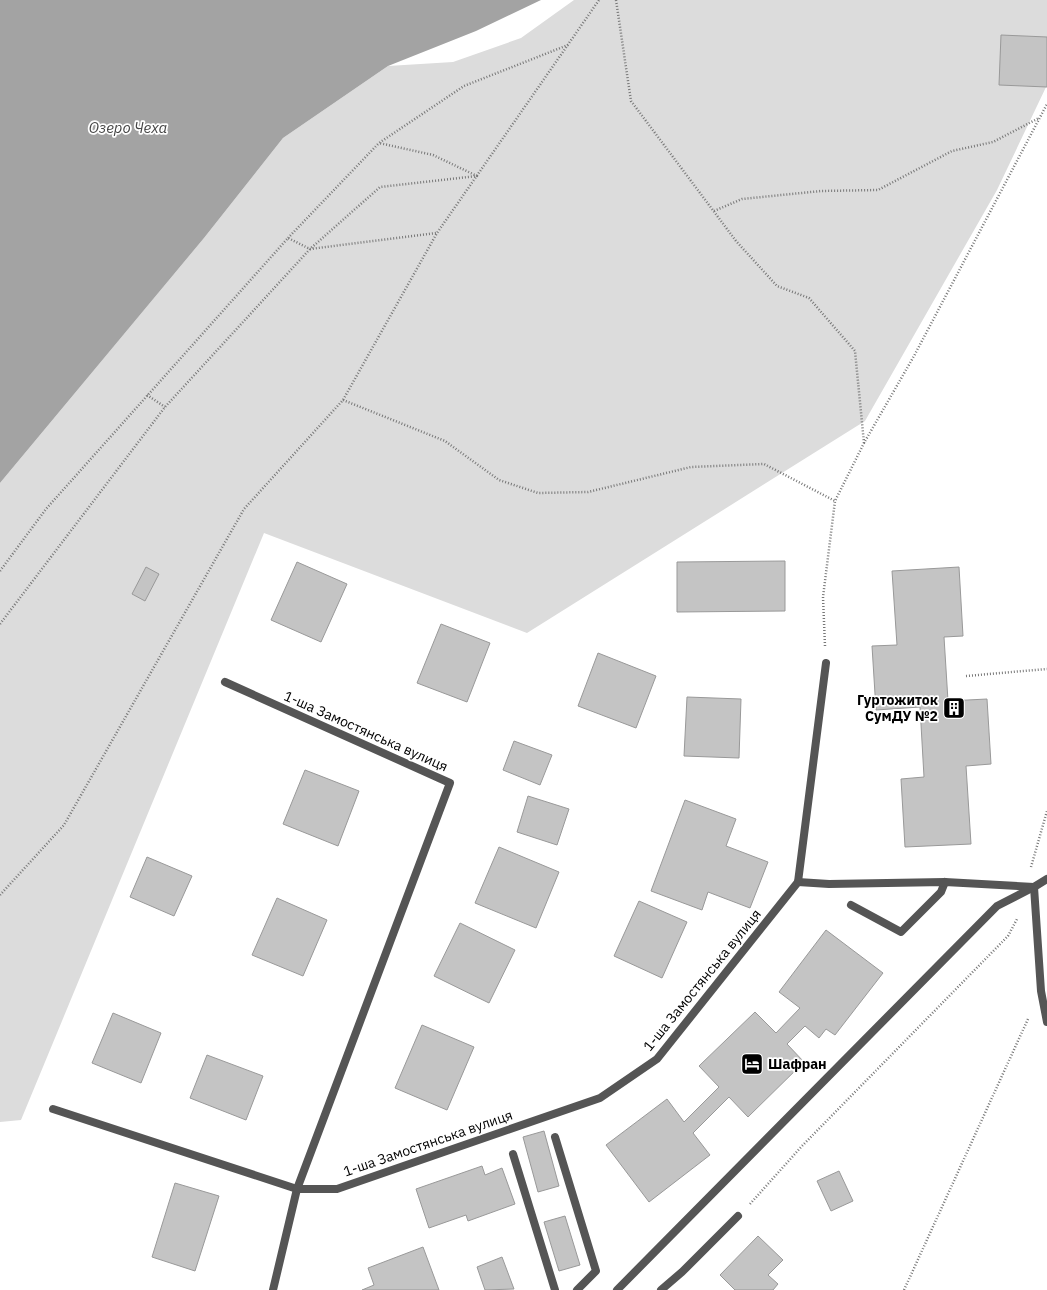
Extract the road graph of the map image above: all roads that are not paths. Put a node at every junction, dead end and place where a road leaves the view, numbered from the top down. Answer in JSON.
{"nodes":[{"id":1,"x":826,"y":663,"type":"road end"},
{"id":2,"x":225,"y":682,"type":"dead end"},
{"id":3,"x":1047,"y":879,"type":"edge"},
{"id":4,"x":798,"y":882,"type":"junction"},
{"id":5,"x":945,"y":882,"type":"junction"},
{"id":6,"x":1034,"y":888,"type":"junction"},
{"id":7,"x":851,"y":905,"type":"dead end"},
{"id":8,"x":1047,"y":1022,"type":"edge"},
{"id":9,"x":53,"y":1109,"type":"dead end"},
{"id":10,"x":555,"y":1137,"type":"dead end"},
{"id":11,"x":513,"y":1154,"type":"dead end"},
{"id":12,"x":296,"y":1189,"type":"junction"},
{"id":13,"x":738,"y":1216,"type":"road end"},
{"id":14,"x":273,"y":1290,"type":"edge"},
{"id":15,"x":555,"y":1290,"type":"edge"},
{"id":16,"x":577,"y":1290,"type":"edge"},
{"id":17,"x":617,"y":1290,"type":"edge"},
{"id":18,"x":661,"y":1290,"type":"edge"}],
"edges":[{"from":1,"to":4,"type":"street"},
{"from":2,"to":12,"type":"street","name":"1-ша Замостянська вулиця"},
{"from":3,"to":6,"type":"street"},
{"from":4,"to":5,"type":"street"},
{"from":4,"to":12,"type":"street","name":"1-ша Замостянська вулиця"},
{"from":5,"to":6,"type":"street"},
{"from":5,"to":7,"type":"street"},
{"from":6,"to":8,"type":"street"},
{"from":6,"to":17,"type":"street"},
{"from":9,"to":12,"type":"street"},
{"from":10,"to":16,"type":"street"},
{"from":11,"to":15,"type":"street"},
{"from":12,"to":14,"type":"street","name":"1-ша Замостянська вулиця"},
{"from":13,"to":18,"type":"street"}]}
